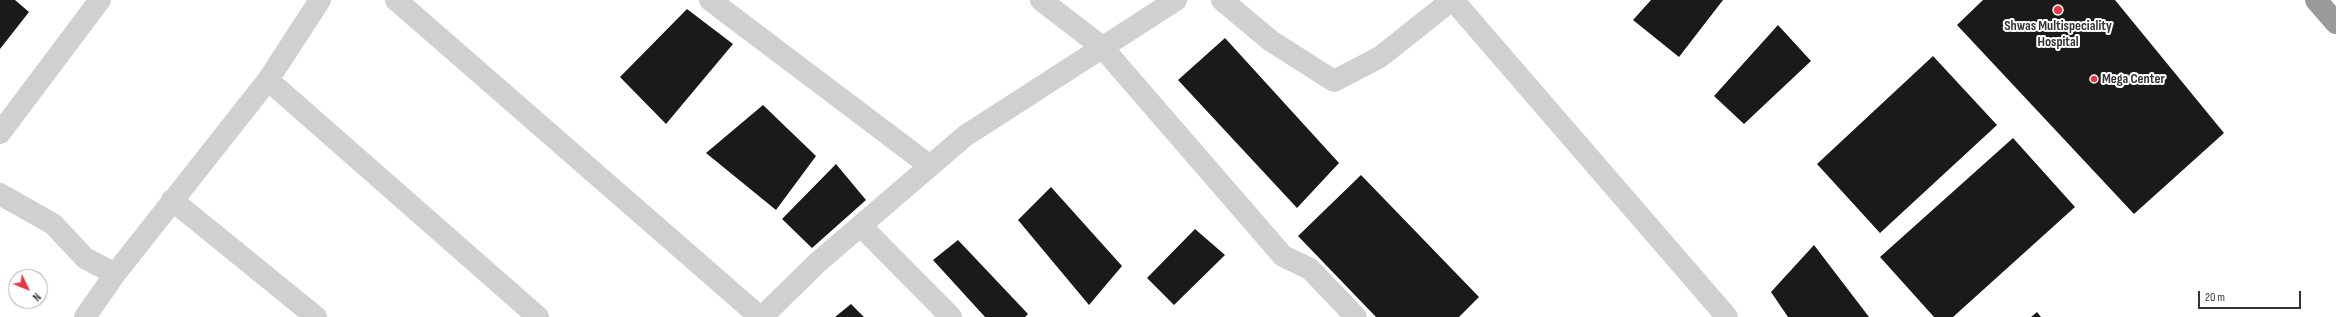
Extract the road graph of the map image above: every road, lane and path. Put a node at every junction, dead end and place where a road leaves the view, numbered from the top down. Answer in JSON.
{"nodes":[{"id":1,"x":100,"y":0,"type":"edge"},
{"id":2,"x":320,"y":0,"type":"edge"},
{"id":3,"x":396,"y":0,"type":"edge"},
{"id":4,"x":710,"y":0,"type":"edge"},
{"id":5,"x":1041,"y":0,"type":"edge"},
{"id":6,"x":1176,"y":0,"type":"edge"},
{"id":7,"x":1222,"y":0,"type":"edge"},
{"id":8,"x":1452,"y":0,"type":"edge"},
{"id":9,"x":2316,"y":0,"type":"edge"},
{"id":10,"x":2336,"y":23,"type":"edge"},
{"id":11,"x":1102,"y":47,"type":"junction"},
{"id":12,"x":268,"y":80,"type":"junction"},
{"id":13,"x":0,"y":133,"type":"edge"},
{"id":14,"x":930,"y":166,"type":"junction"},
{"id":15,"x":0,"y":194,"type":"edge"},
{"id":16,"x":172,"y":200,"type":"junction"},
{"id":17,"x":861,"y":226,"type":"junction"},
{"id":18,"x":115,"y":274,"type":"junction"},
{"id":19,"x":85,"y":317,"type":"edge"},
{"id":20,"x":316,"y":317,"type":"edge"},
{"id":21,"x":538,"y":317,"type":"edge"},
{"id":22,"x":761,"y":317,"type":"edge"},
{"id":23,"x":951,"y":317,"type":"edge"},
{"id":24,"x":1356,"y":317,"type":"edge"},
{"id":25,"x":1727,"y":317,"type":"edge"}],
"edges":[{"from":1,"to":13,"type":"street"},
{"from":2,"to":12,"type":"street"},
{"from":3,"to":22,"type":"street"},
{"from":4,"to":14,"type":"street"},
{"from":5,"to":11,"type":"street"},
{"from":6,"to":11,"type":"street"},
{"from":7,"to":8,"type":"street"},
{"from":8,"to":25,"type":"street"},
{"from":9,"to":10,"type":"highway"},
{"from":11,"to":14,"type":"street"},
{"from":11,"to":24,"type":"street"},
{"from":12,"to":16,"type":"street"},
{"from":12,"to":21,"type":"street"},
{"from":14,"to":17,"type":"street"},
{"from":15,"to":18,"type":"street"},
{"from":16,"to":18,"type":"street"},
{"from":16,"to":20,"type":"street"},
{"from":17,"to":22,"type":"street"},
{"from":17,"to":23,"type":"street"},
{"from":18,"to":19,"type":"street"}]}
